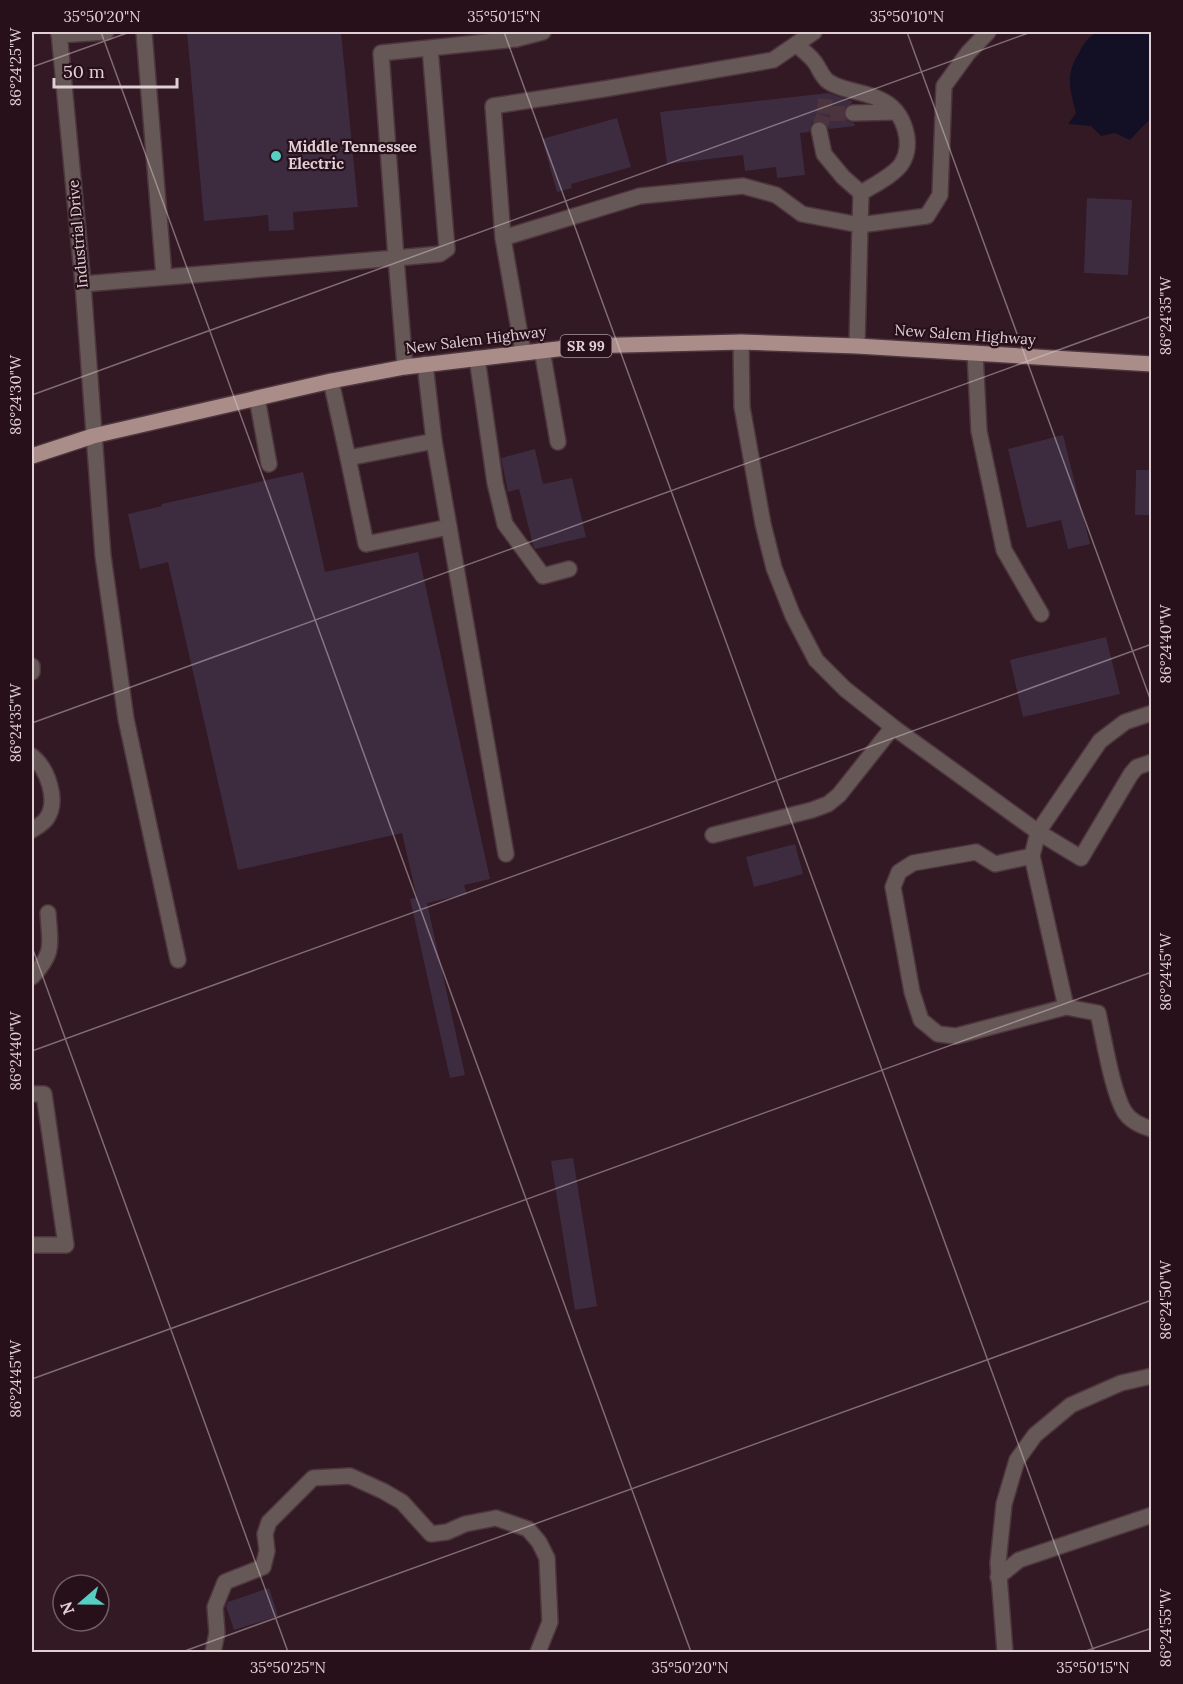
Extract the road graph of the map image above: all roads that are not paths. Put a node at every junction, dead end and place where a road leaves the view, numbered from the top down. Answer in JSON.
{"nodes":[{"id":1,"x":106,"y":32,"type":"edge"},
{"id":2,"x":144,"y":32,"type":"edge"},
{"id":3,"x":543,"y":32,"type":"edge"},
{"id":4,"x":814,"y":32,"type":"edge"},
{"id":5,"x":988,"y":32,"type":"edge"},
{"id":6,"x":59,"y":33,"type":"edge"},
{"id":7,"x":522,"y":34,"type":"edge"},
{"id":8,"x":796,"y":44,"type":"junction"},
{"id":9,"x":430,"y":48,"type":"junction"},
{"id":10,"x":896,"y":112,"type":"junction"},
{"id":11,"x":853,"y":113,"type":"tunnel mouth"},
{"id":12,"x":819,"y":130,"type":"tunnel mouth"},
{"id":13,"x":861,"y":193,"type":"junction"},
{"id":14,"x":860,"y":225,"type":"junction"},
{"id":15,"x":502,"y":238,"type":"junction"},
{"id":16,"x":396,"y":258,"type":"junction"},
{"id":17,"x":164,"y":277,"type":"junction"},
{"id":18,"x":83,"y":284,"type":"junction"},
{"id":19,"x":741,"y":342,"type":"junction"},
{"id":20,"x":857,"y":346,"type":"junction"},
{"id":21,"x":542,"y":350,"type":"junction"},
{"id":22,"x":523,"y":352,"type":"junction"},
{"id":23,"x":975,"y":353,"type":"junction"},
{"id":24,"x":477,"y":358,"type":"junction"},
{"id":25,"x":425,"y":364,"type":"junction"},
{"id":26,"x":1152,"y":364,"type":"edge"},
{"id":27,"x":405,"y":367,"type":"junction"},
{"id":28,"x":331,"y":381,"type":"junction"},
{"id":29,"x":257,"y":398,"type":"junction"},
{"id":30,"x":93,"y":436,"type":"junction"},
{"id":31,"x":435,"y":441,"type":"junction"},
{"id":32,"x":558,"y":442,"type":"dead end"},
{"id":33,"x":32,"y":456,"type":"edge"},
{"id":34,"x":348,"y":458,"type":"junction"},
{"id":35,"x":269,"y":464,"type":"dead end"},
{"id":36,"x":449,"y":527,"type":"junction"},
{"id":37,"x":569,"y":569,"type":"dead end"},
{"id":38,"x":1041,"y":614,"type":"dead end"},
{"id":39,"x":32,"y":666,"type":"edge"},
{"id":40,"x":32,"y":672,"type":"edge"},
{"id":41,"x":1152,"y":713,"type":"edge"},
{"id":42,"x":893,"y":727,"type":"junction"},
{"id":43,"x":32,"y":756,"type":"edge"},
{"id":44,"x":1152,"y":762,"type":"edge"},
{"id":45,"x":32,"y":830,"type":"edge"},
{"id":46,"x":1038,"y":832,"type":"junction"},
{"id":47,"x":713,"y":835,"type":"dead end"},
{"id":48,"x":506,"y":854,"type":"dead end"},
{"id":49,"x":1032,"y":856,"type":"junction"},
{"id":50,"x":48,"y":913,"type":"dead end"},
{"id":51,"x":178,"y":960,"type":"dead end"},
{"id":52,"x":32,"y":977,"type":"edge"},
{"id":53,"x":1066,"y":1007,"type":"junction"},
{"id":54,"x":32,"y":1094,"type":"edge"},
{"id":55,"x":1152,"y":1129,"type":"edge"},
{"id":56,"x":32,"y":1245,"type":"edge"},
{"id":57,"x":1152,"y":1376,"type":"edge"},
{"id":58,"x":1152,"y":1515,"type":"edge"},
{"id":59,"x":998,"y":1577,"type":"junction"},
{"id":60,"x":213,"y":1653,"type":"edge"},
{"id":61,"x":538,"y":1653,"type":"edge"},
{"id":62,"x":1005,"y":1653,"type":"edge"}],
"edges":[{"from":1,"to":6,"type":"street"},
{"from":2,"to":17,"type":"street"},
{"from":3,"to":7,"type":"street"},
{"from":4,"to":8,"type":"street"},
{"from":5,"to":14,"type":"street"},
{"from":6,"to":18,"type":"street","name":"Industrial Drive"},
{"from":7,"to":9,"type":"street"},
{"from":8,"to":10,"type":"street"},
{"from":8,"to":15,"type":"street"},
{"from":9,"to":16,"type":"street"},
{"from":9,"to":16,"type":"street"},
{"from":10,"to":11,"type":"street"},
{"from":10,"to":13,"type":"street"},
{"from":12,"to":13,"type":"street"},
{"from":13,"to":14,"type":"street"},
{"from":14,"to":15,"type":"street"},
{"from":14,"to":20,"type":"street"},
{"from":15,"to":22,"type":"street"},
{"from":16,"to":17,"type":"street"},
{"from":16,"to":27,"type":"street"},
{"from":17,"to":18,"type":"street"},
{"from":18,"to":30,"type":"street","name":"Industrial Drive"},
{"from":19,"to":20,"type":"main road","name":"New Salem Highway","number":"SR 99"},
{"from":19,"to":21,"type":"main road","name":"New Salem Highway","number":"SR 99"},
{"from":19,"to":42,"type":"street"},
{"from":20,"to":23,"type":"main road","name":"New Salem Highway","number":"SR 99"},
{"from":21,"to":22,"type":"main road","name":"New Salem Highway","number":"SR 99"},
{"from":21,"to":32,"type":"street"},
{"from":22,"to":24,"type":"main road","name":"New Salem Highway","number":"SR 99"},
{"from":23,"to":26,"type":"main road","name":"New Salem Highway","number":"SR 99"},
{"from":23,"to":38,"type":"street"},
{"from":24,"to":25,"type":"main road","name":"New Salem Highway","number":"SR 99"},
{"from":24,"to":37,"type":"street"},
{"from":25,"to":27,"type":"main road","name":"New Salem Highway","number":"SR 99"},
{"from":25,"to":31,"type":"street"},
{"from":27,"to":28,"type":"main road","name":"New Salem Highway","number":"SR 99"},
{"from":28,"to":29,"type":"main road","name":"New Salem Highway","number":"SR 99"},
{"from":28,"to":34,"type":"street"},
{"from":29,"to":30,"type":"main road","name":"New Salem Highway","number":"SR 99"},
{"from":29,"to":35,"type":"street"},
{"from":30,"to":33,"type":"main road","name":"New Salem Highway","number":"SR 99"},
{"from":30,"to":51,"type":"street","name":"Industrial Drive"},
{"from":31,"to":34,"type":"street"},
{"from":31,"to":36,"type":"street"},
{"from":34,"to":36,"type":"street"},
{"from":36,"to":48,"type":"street"},
{"from":39,"to":40,"type":"street"},
{"from":41,"to":46,"type":"street"},
{"from":42,"to":46,"type":"street"},
{"from":42,"to":47,"type":"street"},
{"from":43,"to":45,"type":"street"},
{"from":44,"to":46,"type":"street"},
{"from":46,"to":49,"type":"street"},
{"from":49,"to":53,"type":"street"},
{"from":49,"to":53,"type":"street"},
{"from":50,"to":52,"type":"street"},
{"from":53,"to":55,"type":"street"},
{"from":54,"to":56,"type":"street"},
{"from":57,"to":59,"type":"street"},
{"from":58,"to":59,"type":"street"},
{"from":59,"to":62,"type":"street"},
{"from":60,"to":61,"type":"street"}]}
